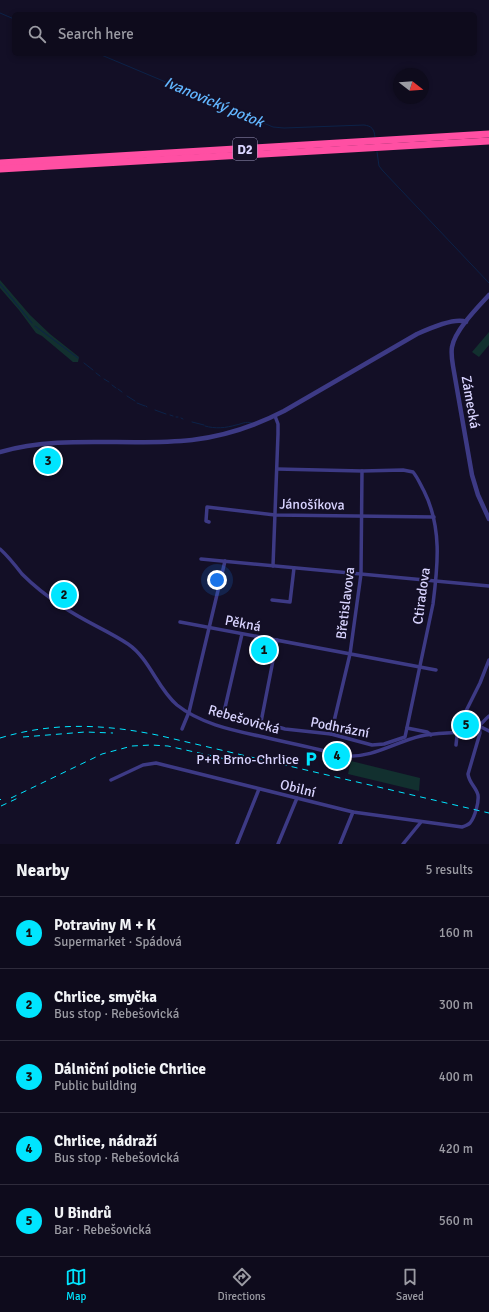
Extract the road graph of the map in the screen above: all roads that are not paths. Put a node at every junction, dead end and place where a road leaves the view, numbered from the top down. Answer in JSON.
{"nodes":[{"id":1,"x":489,"y":134,"type":"edge"},
{"id":2,"x":489,"y":141,"type":"edge"},
{"id":3,"x":0,"y":163,"type":"edge"},
{"id":4,"x":0,"y":169,"type":"edge"},
{"id":5,"x":489,"y":295,"type":"edge"},
{"id":6,"x":466,"y":322,"type":"junction"},
{"id":7,"x":275,"y":416,"type":"junction"},
{"id":8,"x":0,"y":452,"type":"edge"},
{"id":9,"x":277,"y":469,"type":"junction"},
{"id":10,"x":362,"y":471,"type":"junction"},
{"id":11,"x":275,"y":515,"type":"junction"},
{"id":12,"x":362,"y":516,"type":"junction"},
{"id":13,"x":434,"y":517,"type":"junction"},
{"id":14,"x":489,"y":519,"type":"edge"},
{"id":15,"x":209,"y":522,"type":"dead end"},
{"id":16,"x":0,"y":548,"type":"edge"},
{"id":17,"x":200,"y":559,"type":"dead end"},
{"id":18,"x":225,"y":561,"type":"junction"},
{"id":19,"x":273,"y":566,"type":"junction"},
{"id":20,"x":294,"y":568,"type":"junction"},
{"id":21,"x":361,"y":574,"type":"junction"},
{"id":22,"x":436,"y":582,"type":"junction"},
{"id":23,"x":489,"y":586,"type":"edge"},
{"id":24,"x":272,"y":600,"type":"dead end"},
{"id":25,"x":180,"y":622,"type":"dead end"},
{"id":26,"x":209,"y":627,"type":"junction"},
{"id":27,"x":242,"y":634,"type":"junction"},
{"id":28,"x":277,"y":640,"type":"junction"},
{"id":29,"x":350,"y":654,"type":"junction"},
{"id":30,"x":489,"y":660,"type":"edge"},
{"id":31,"x":420,"y":667,"type":"junction"},
{"id":32,"x":436,"y":670,"type":"dead end"},
{"id":33,"x":190,"y":712,"type":"junction"},
{"id":34,"x":224,"y":712,"type":"dead end"},
{"id":35,"x":489,"y":716,"type":"edge"},
{"id":36,"x":478,"y":726,"type":"junction"},
{"id":37,"x":407,"y":728,"type":"junction"},
{"id":38,"x":182,"y":729,"type":"dead end"},
{"id":39,"x":458,"y":731,"type":"junction"},
{"id":40,"x":489,"y":731,"type":"edge"},
{"id":41,"x":331,"y":734,"type":"junction"},
{"id":42,"x":431,"y":735,"type":"junction"},
{"id":43,"x":456,"y":744,"type":"dead end"},
{"id":44,"x":111,"y":780,"type":"dead end"},
{"id":45,"x":259,"y":790,"type":"junction"},
{"id":46,"x":296,"y":798,"type":"junction"},
{"id":47,"x":352,"y":812,"type":"junction"},
{"id":48,"x":421,"y":822,"type":"junction"},
{"id":49,"x":237,"y":844,"type":"edge"},
{"id":50,"x":278,"y":844,"type":"edge"},
{"id":51,"x":340,"y":844,"type":"edge"},
{"id":52,"x":402,"y":844,"type":"edge"}],
"edges":[{"from":1,"to":3,"type":"highway","number":"D2"},
{"from":2,"to":4,"type":"highway","number":"D2"},
{"from":5,"to":6,"type":"street","name":"Zámecká"},
{"from":6,"to":7,"type":"street"},
{"from":6,"to":14,"type":"street","name":"Zámecká"},
{"from":7,"to":8,"type":"street"},
{"from":7,"to":9,"type":"street"},
{"from":9,"to":10,"type":"street"},
{"from":9,"to":11,"type":"street"},
{"from":10,"to":12,"type":"street","name":"Břetislavova"},
{"from":10,"to":13,"type":"street","name":"Ctiradova"},
{"from":11,"to":12,"type":"street","name":"Jánošíkova"},
{"from":11,"to":15,"type":"street","name":"Jánošíkova"},
{"from":11,"to":19,"type":"street"},
{"from":12,"to":13,"type":"street","name":"Jánošíkova"},
{"from":12,"to":21,"type":"street","name":"Břetislavova"},
{"from":13,"to":22,"type":"street","name":"Ctiradova"},
{"from":16,"to":33,"type":"street","name":"Rebešovická"},
{"from":17,"to":18,"type":"street"},
{"from":18,"to":19,"type":"street"},
{"from":18,"to":26,"type":"street"},
{"from":19,"to":20,"type":"street"},
{"from":20,"to":21,"type":"street"},
{"from":20,"to":24,"type":"street"},
{"from":21,"to":22,"type":"street"},
{"from":21,"to":29,"type":"street","name":"Břetislavova"},
{"from":22,"to":23,"type":"street"},
{"from":22,"to":31,"type":"street","name":"Ctiradova"},
{"from":25,"to":26,"type":"street","name":"Pěkná"},
{"from":26,"to":27,"type":"street","name":"Pěkná"},
{"from":26,"to":33,"type":"street"},
{"from":27,"to":28,"type":"street","name":"Pěkná"},
{"from":27,"to":34,"type":"street"},
{"from":28,"to":29,"type":"street","name":"Pěkná"},
{"from":28,"to":41,"type":"street","name":"Podhrázní"},
{"from":29,"to":31,"type":"street","name":"Pěkná"},
{"from":29,"to":41,"type":"street","name":"Břetislavova"},
{"from":30,"to":39,"type":"street"},
{"from":31,"to":32,"type":"street","name":"Pěkná"},
{"from":31,"to":37,"type":"street","name":"Ctiradova"},
{"from":33,"to":38,"type":"street"},
{"from":33,"to":42,"type":"street","name":"Rebešovická"},
{"from":35,"to":36,"type":"street","name":"Rebešovická"},
{"from":36,"to":39,"type":"street","name":"Rebešovická"},
{"from":36,"to":40,"type":"street"},
{"from":36,"to":48,"type":"street","name":"Obilní"},
{"from":37,"to":41,"type":"street","name":"Podhrázní"},
{"from":37,"to":42,"type":"street"},
{"from":39,"to":42,"type":"street","name":"Rebešovická"},
{"from":39,"to":43,"type":"street"},
{"from":44,"to":45,"type":"street","name":"Obilní"},
{"from":45,"to":46,"type":"street","name":"Obilní"},
{"from":45,"to":49,"type":"street"},
{"from":46,"to":47,"type":"street","name":"Obilní"},
{"from":46,"to":50,"type":"street"},
{"from":47,"to":48,"type":"street","name":"Obilní"},
{"from":47,"to":51,"type":"street"},
{"from":48,"to":52,"type":"street"}]}
